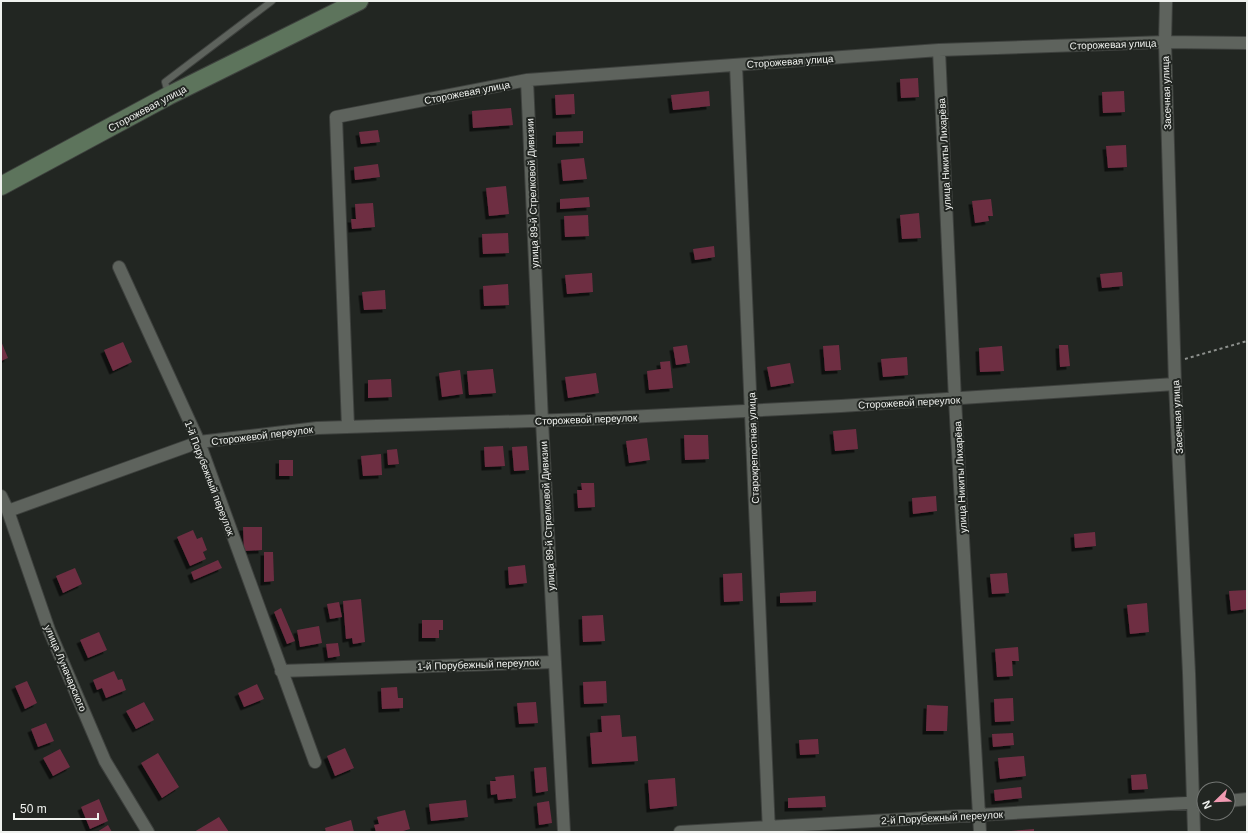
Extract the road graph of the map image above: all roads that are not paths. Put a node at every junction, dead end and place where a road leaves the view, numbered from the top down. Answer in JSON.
{"nodes":[{"id":1,"x":272,"y":1,"type":"edge"},
{"id":2,"x":359,"y":1,"type":"edge"},
{"id":3,"x":1166,"y":1,"type":"edge"},
{"id":4,"x":1165,"y":42,"type":"junction"},
{"id":5,"x":1247,"y":43,"type":"edge"},
{"id":6,"x":939,"y":50,"type":"junction"},
{"id":7,"x":736,"y":65,"type":"junction"},
{"id":8,"x":527,"y":80,"type":"junction"},
{"id":9,"x":168,"y":96,"type":"junction"},
{"id":10,"x":1,"y":186,"type":"edge"},
{"id":11,"x":119,"y":267,"type":"dead end"},
{"id":12,"x":1176,"y":384,"type":"junction"},
{"id":13,"x":955,"y":400,"type":"junction"},
{"id":14,"x":752,"y":411,"type":"junction"},
{"id":15,"x":542,"y":421,"type":"junction"},
{"id":16,"x":348,"y":427,"type":"junction"},
{"id":17,"x":198,"y":442,"type":"junction"},
{"id":18,"x":1,"y":496,"type":"edge"},
{"id":19,"x":8,"y":512,"type":"junction"},
{"id":20,"x":554,"y":662,"type":"junction"},
{"id":21,"x":281,"y":671,"type":"junction"},
{"id":22,"x":315,"y":762,"type":"dead end"},
{"id":23,"x":1197,"y":781,"type":"edge"},
{"id":24,"x":1247,"y":799,"type":"edge"},
{"id":25,"x":1236,"y":800,"type":"edge"},
{"id":26,"x":1196,"y":803,"type":"edge"},
{"id":27,"x":979,"y":814,"type":"junction"},
{"id":28,"x":1196,"y":818,"type":"edge"},
{"id":29,"x":769,"y":830,"type":"edge"},
{"id":30,"x":148,"y":832,"type":"edge"},
{"id":31,"x":564,"y":832,"type":"edge"},
{"id":32,"x":680,"y":832,"type":"edge"},
{"id":33,"x":980,"y":832,"type":"edge"},
{"id":34,"x":1194,"y":832,"type":"edge"}],
"edges":[{"from":1,"to":9,"type":"lane"},
{"from":2,"to":9,"type":"main road","name":"Сторожевая улица"},
{"from":3,"to":4,"type":"street","name":"Засечная улица"},
{"from":4,"to":5,"type":"street","name":"Сторожевая улица"},
{"from":4,"to":6,"type":"street","name":"Сторожевая улица"},
{"from":4,"to":12,"type":"street","name":"Засечная улица"},
{"from":6,"to":7,"type":"street","name":"Сторожевая улица"},
{"from":6,"to":13,"type":"street","name":"улица Никиты Лихарёва"},
{"from":7,"to":8,"type":"street","name":"Сторожевая улица"},
{"from":7,"to":14,"type":"street","name":"Старокрепостная улица"},
{"from":8,"to":15,"type":"street","name":"улица 89-й Стрелковой Дивизии"},
{"from":8,"to":16,"type":"street","name":"Сторожевая улица"},
{"from":9,"to":10,"type":"main road","name":"Сторожевая улица"},
{"from":11,"to":17,"type":"street","name":"1-й Порубежный переулок"},
{"from":12,"to":13,"type":"street","name":"Сторожевой переулок"},
{"from":12,"to":23,"type":"street","name":"Засечная улица"},
{"from":13,"to":14,"type":"street","name":"Сторожевой переулок"},
{"from":13,"to":27,"type":"street","name":"улица Никиты Лихарёва"},
{"from":14,"to":15,"type":"street","name":"Сторожевой переулок"},
{"from":14,"to":29,"type":"street","name":"Старокрепостная улица"},
{"from":15,"to":16,"type":"street","name":"Сторожевой переулок"},
{"from":15,"to":20,"type":"street","name":"улица 89-й Стрелковой Дивизии"},
{"from":16,"to":17,"type":"street","name":"Сторожевой переулок"},
{"from":17,"to":19,"type":"street","name":"Сторожевой переулок"},
{"from":17,"to":21,"type":"street","name":"1-й Порубежный переулок"},
{"from":18,"to":19,"type":"street","name":"улица Луначарского"},
{"from":19,"to":30,"type":"street","name":"улица Луначарского"},
{"from":20,"to":21,"type":"street","name":"1-й Порубежный переулок"},
{"from":20,"to":31,"type":"street","name":"улица 89-й Стрелковой Дивизии"},
{"from":21,"to":22,"type":"street","name":"1-й Порубежный переулок"},
{"from":24,"to":25,"type":"street"},
{"from":26,"to":27,"type":"street","name":"2-й Порубежный переулок"},
{"from":27,"to":29,"type":"street","name":"2-й Порубежный переулок"},
{"from":27,"to":33,"type":"street","name":"улица Никиты Лихарёва"},
{"from":28,"to":34,"type":"street","name":"Засечная улица"},
{"from":29,"to":32,"type":"street","name":"2-й Порубежный переулок"}]}
